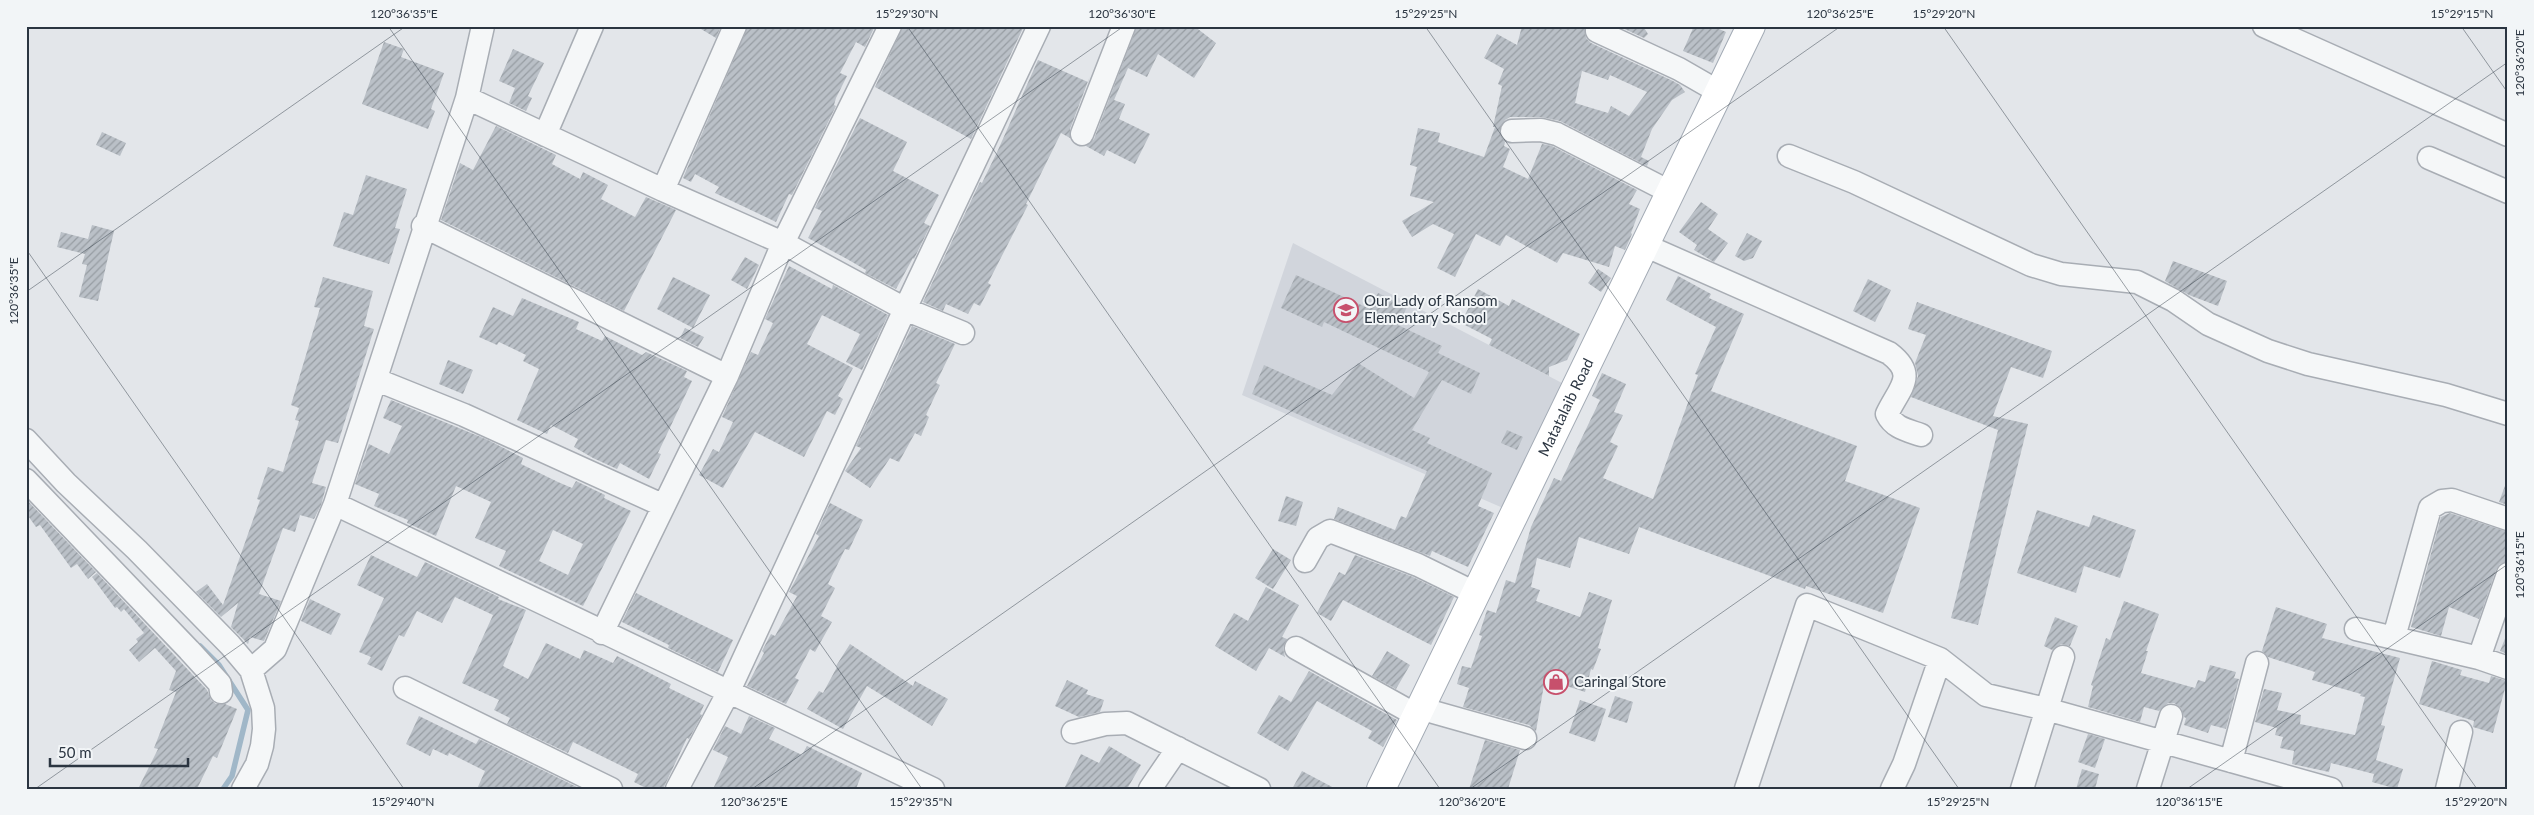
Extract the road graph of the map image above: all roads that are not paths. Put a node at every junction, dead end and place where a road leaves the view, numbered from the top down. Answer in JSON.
{"nodes":[{"id":1,"x":483,"y":26,"type":"edge"},
{"id":2,"x":592,"y":26,"type":"edge"},
{"id":3,"x":735,"y":26,"type":"edge"},
{"id":4,"x":890,"y":26,"type":"edge"},
{"id":5,"x":1039,"y":26,"type":"edge"},
{"id":6,"x":1124,"y":26,"type":"edge"},
{"id":7,"x":1751,"y":26,"type":"edge"},
{"id":8,"x":2264,"y":26,"type":"edge"},
{"id":9,"x":1597,"y":31,"type":"dead end"},
{"id":10,"x":1719,"y":92,"type":"junction"},
{"id":11,"x":467,"y":98,"type":"junction"},
{"id":12,"x":1512,"y":131,"type":"dead end"},
{"id":13,"x":1082,"y":134,"type":"dead end"},
{"id":14,"x":2508,"y":134,"type":"edge"},
{"id":15,"x":545,"y":135,"type":"junction"},
{"id":16,"x":1789,"y":156,"type":"dead end"},
{"id":17,"x":2429,"y":158,"type":"dead end"},
{"id":18,"x":663,"y":190,"type":"junction"},
{"id":19,"x":1670,"y":192,"type":"junction"},
{"id":20,"x":2508,"y":192,"type":"edge"},
{"id":21,"x":423,"y":226,"type":"junction"},
{"id":22,"x":783,"y":243,"type":"junction"},
{"id":23,"x":1644,"y":245,"type":"junction"},
{"id":24,"x":905,"y":309,"type":"junction"},
{"id":25,"x":963,"y":333,"type":"dead end"},
{"id":26,"x":726,"y":376,"type":"junction"},
{"id":27,"x":377,"y":380,"type":"junction"},
{"id":28,"x":2508,"y":414,"type":"edge"},
{"id":29,"x":1921,"y":435,"type":"dead end"},
{"id":30,"x":26,"y":440,"type":"edge"},
{"id":31,"x":26,"y":480,"type":"edge"},
{"id":32,"x":335,"y":504,"type":"junction"},
{"id":33,"x":662,"y":505,"type":"junction"},
{"id":34,"x":2508,"y":519,"type":"edge"},
{"id":35,"x":1305,"y":561,"type":"dead end"},
{"id":36,"x":2508,"y":574,"type":"edge"},
{"id":37,"x":1475,"y":593,"type":"junction"},
{"id":38,"x":2356,"y":629,"type":"dead end"},
{"id":39,"x":602,"y":633,"type":"junction"},
{"id":40,"x":2394,"y":637,"type":"junction"},
{"id":41,"x":1296,"y":648,"type":"dead end"},
{"id":42,"x":2063,"y":657,"type":"dead end"},
{"id":43,"x":2479,"y":658,"type":"junction"},
{"id":44,"x":1940,"y":659,"type":"junction"},
{"id":45,"x":2257,"y":663,"type":"dead end"},
{"id":46,"x":2508,"y":668,"type":"edge"},
{"id":47,"x":251,"y":670,"type":"junction"},
{"id":48,"x":405,"y":688,"type":"dead end"},
{"id":49,"x":222,"y":692,"type":"dead end"},
{"id":50,"x":728,"y":693,"type":"junction"},
{"id":51,"x":2046,"y":709,"type":"junction"},
{"id":52,"x":1417,"y":711,"type":"junction"},
{"id":53,"x":2171,"y":716,"type":"dead end"},
{"id":54,"x":1073,"y":732,"type":"dead end"},
{"id":55,"x":2461,"y":732,"type":"dead end"},
{"id":56,"x":1525,"y":738,"type":"dead end"},
{"id":57,"x":2163,"y":742,"type":"junction"},
{"id":58,"x":1178,"y":748,"type":"junction"},
{"id":59,"x":2231,"y":761,"type":"junction"},
{"id":60,"x":243,"y":789,"type":"edge"},
{"id":61,"x":611,"y":789,"type":"edge"},
{"id":62,"x":677,"y":789,"type":"edge"},
{"id":63,"x":933,"y":789,"type":"edge"},
{"id":64,"x":1150,"y":789,"type":"edge"},
{"id":65,"x":1259,"y":789,"type":"edge"},
{"id":66,"x":1381,"y":789,"type":"edge"},
{"id":67,"x":1746,"y":789,"type":"edge"},
{"id":68,"x":1892,"y":789,"type":"edge"},
{"id":69,"x":2022,"y":789,"type":"edge"},
{"id":70,"x":2148,"y":789,"type":"edge"},
{"id":71,"x":2331,"y":789,"type":"edge"},
{"id":72,"x":2447,"y":789,"type":"edge"}],
"edges":[{"from":1,"to":11,"type":"street"},
{"from":2,"to":15,"type":"street"},
{"from":3,"to":18,"type":"street"},
{"from":4,"to":22,"type":"street"},
{"from":5,"to":24,"type":"street"},
{"from":6,"to":13,"type":"street"},
{"from":7,"to":10,"type":"main road","name":"Matatalaib Road"},
{"from":8,"to":14,"type":"street"},
{"from":9,"to":10,"type":"street"},
{"from":10,"to":19,"type":"main road","name":"Matatalaib Road"},
{"from":11,"to":15,"type":"street"},
{"from":11,"to":21,"type":"street"},
{"from":12,"to":19,"type":"street"},
{"from":15,"to":18,"type":"street"},
{"from":16,"to":28,"type":"street"},
{"from":17,"to":20,"type":"street"},
{"from":18,"to":22,"type":"street"},
{"from":19,"to":23,"type":"main road","name":"Matatalaib Road"},
{"from":21,"to":26,"type":"street"},
{"from":21,"to":27,"type":"street"},
{"from":22,"to":24,"type":"street"},
{"from":22,"to":26,"type":"street"},
{"from":23,"to":29,"type":"street"},
{"from":23,"to":37,"type":"main road","name":"Matatalaib Road"},
{"from":24,"to":25,"type":"street"},
{"from":24,"to":50,"type":"street"},
{"from":26,"to":33,"type":"street"},
{"from":27,"to":32,"type":"street"},
{"from":27,"to":33,"type":"street"},
{"from":30,"to":47,"type":"street"},
{"from":31,"to":49,"type":"street"},
{"from":32,"to":39,"type":"street"},
{"from":32,"to":47,"type":"street"},
{"from":33,"to":39,"type":"street"},
{"from":34,"to":40,"type":"street"},
{"from":35,"to":37,"type":"street"},
{"from":36,"to":43,"type":"street"},
{"from":37,"to":52,"type":"main road","name":"Matatalaib Road"},
{"from":38,"to":40,"type":"street"},
{"from":39,"to":50,"type":"street"},
{"from":40,"to":43,"type":"street"},
{"from":41,"to":52,"type":"street"},
{"from":42,"to":51,"type":"street"},
{"from":43,"to":46,"type":"street"},
{"from":44,"to":51,"type":"street"},
{"from":44,"to":67,"type":"street"},
{"from":44,"to":68,"type":"street"},
{"from":45,"to":59,"type":"street"},
{"from":47,"to":60,"type":"street"},
{"from":48,"to":61,"type":"street"},
{"from":50,"to":62,"type":"street"},
{"from":50,"to":63,"type":"street"},
{"from":51,"to":57,"type":"street"},
{"from":51,"to":69,"type":"street"},
{"from":52,"to":56,"type":"street"},
{"from":52,"to":66,"type":"main road","name":"Matatalaib Road"},
{"from":53,"to":57,"type":"street"},
{"from":54,"to":58,"type":"street"},
{"from":55,"to":72,"type":"street"},
{"from":57,"to":59,"type":"street"},
{"from":57,"to":70,"type":"street"},
{"from":58,"to":64,"type":"street"},
{"from":58,"to":65,"type":"street"},
{"from":59,"to":71,"type":"street"}]}
